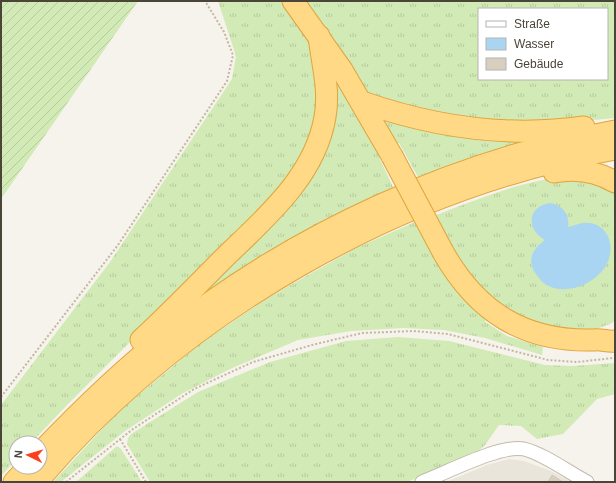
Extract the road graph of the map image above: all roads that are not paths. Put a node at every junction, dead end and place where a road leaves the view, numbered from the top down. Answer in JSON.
{"nodes":[{"id":1,"x":293,"y":1,"type":"edge"},
{"id":2,"x":319,"y":36,"type":"junction"},
{"id":3,"x":362,"y":102,"type":"junction"},
{"id":4,"x":615,"y":123,"type":"edge"},
{"id":5,"x":615,"y":131,"type":"edge"},
{"id":6,"x":615,"y":149,"type":"edge"},
{"id":7,"x":525,"y":170,"type":"junction"},
{"id":8,"x":615,"y":182,"type":"edge"},
{"id":9,"x":615,"y":328,"type":"edge"},
{"id":10,"x":606,"y":340,"type":"edge"},
{"id":11,"x":77,"y":413,"type":"junction"},
{"id":12,"x":48,"y":444,"type":"edge"},
{"id":13,"x":36,"y":482,"type":"edge"},
{"id":14,"x":422,"y":482,"type":"edge"},
{"id":15,"x":587,"y":482,"type":"edge"}],
"edges":[{"from":1,"to":2,"type":"highway"},
{"from":2,"to":3,"type":"highway"},
{"from":2,"to":11,"type":"highway"},
{"from":3,"to":4,"type":"highway"},
{"from":3,"to":10,"type":"highway","bridge":true},
{"from":5,"to":11,"type":"highway"},
{"from":6,"to":7,"type":"highway"},
{"from":7,"to":8,"type":"highway"},
{"from":7,"to":13,"type":"highway"},
{"from":9,"to":10,"type":"highway"},
{"from":11,"to":12,"type":"highway"},
{"from":14,"to":15,"type":"street"}]}
